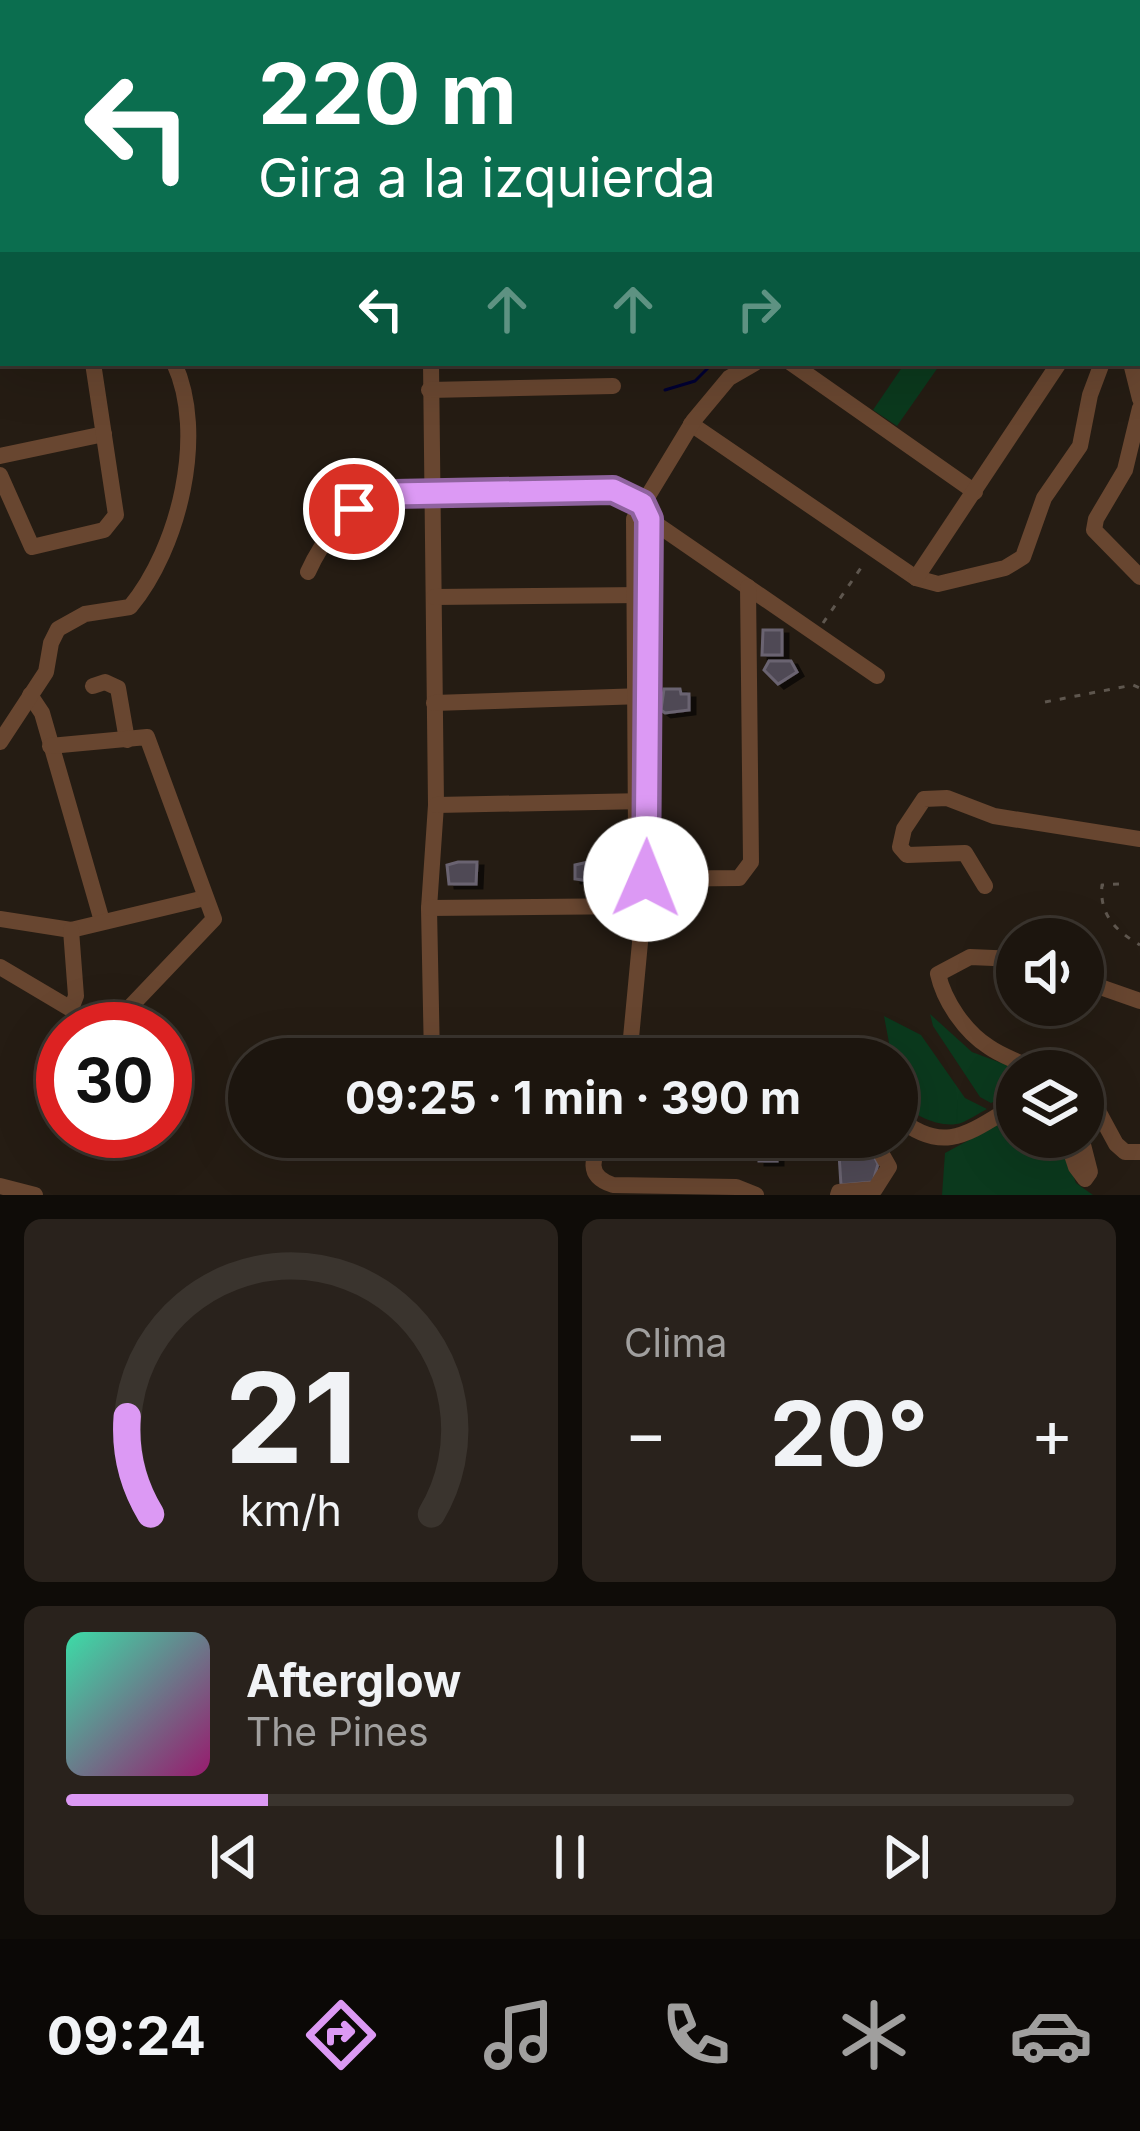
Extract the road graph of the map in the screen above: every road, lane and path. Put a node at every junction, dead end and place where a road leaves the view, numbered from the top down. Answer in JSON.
{"nodes":[{"id":1,"x":93,"y":366,"type":"edge"},
{"id":2,"x":175,"y":366,"type":"edge"},
{"id":3,"x":431,"y":366,"type":"edge"},
{"id":4,"x":750,"y":366,"type":"edge"},
{"id":5,"x":795,"y":366,"type":"edge"},
{"id":6,"x":1057,"y":366,"type":"edge"},
{"id":7,"x":1101,"y":366,"type":"edge"},
{"id":8,"x":1132,"y":366,"type":"edge"},
{"id":9,"x":613,"y":386,"type":"dead end"},
{"id":10,"x":429,"y":391,"type":"junction"},
{"id":11,"x":1140,"y":404,"type":"edge"},
{"id":12,"x":691,"y":424,"type":"junction"},
{"id":13,"x":104,"y":434,"type":"junction"},
{"id":14,"x":0,"y":456,"type":"edge"},
{"id":15,"x":0,"y":476,"type":"edge"},
{"id":16,"x":975,"y":492,"type":"junction"},
{"id":17,"x":432,"y":494,"type":"junction"},
{"id":18,"x":646,"y":512,"type":"junction"},
{"id":19,"x":867,"y":561,"type":"dead end"},
{"id":20,"x":308,"y":572,"type":"dead end"},
{"id":21,"x":1140,"y":577,"type":"edge"},
{"id":22,"x":916,"y":578,"type":"junction"},
{"id":23,"x":748,"y":587,"type":"junction"},
{"id":24,"x":641,"y":595,"type":"junction"},
{"id":25,"x":434,"y":597,"type":"junction"},
{"id":26,"x":815,"y":635,"type":"junction"},
{"id":27,"x":877,"y":676,"type":"dead end"},
{"id":28,"x":93,"y":686,"type":"dead end"},
{"id":29,"x":1140,"y":688,"type":"edge"},
{"id":30,"x":30,"y":695,"type":"junction"},
{"id":31,"x":641,"y":697,"type":"junction"},
{"id":32,"x":1045,"y":702,"type":"dead end"},
{"id":33,"x":434,"y":703,"type":"junction"},
{"id":34,"x":127,"y":740,"type":"junction"},
{"id":35,"x":0,"y":742,"type":"edge"},
{"id":36,"x":50,"y":746,"type":"junction"},
{"id":37,"x":641,"y":801,"type":"junction"},
{"id":38,"x":436,"y":806,"type":"junction"},
{"id":39,"x":1140,"y":839,"type":"edge"},
{"id":40,"x":641,"y":879,"type":"junction"},
{"id":41,"x":1119,"y":884,"type":"dead end"},
{"id":42,"x":985,"y":886,"type":"dead end"},
{"id":43,"x":206,"y":898,"type":"junction"},
{"id":44,"x":642,"y":906,"type":"junction"},
{"id":45,"x":429,"y":908,"type":"junction"},
{"id":46,"x":0,"y":920,"type":"edge"},
{"id":47,"x":102,"y":921,"type":"junction"},
{"id":48,"x":71,"y":931,"type":"junction"},
{"id":49,"x":1140,"y":945,"type":"edge"},
{"id":50,"x":996,"y":958,"type":"edge"},
{"id":51,"x":0,"y":967,"type":"edge"},
{"id":52,"x":1104,"y":988,"type":"edge"},
{"id":53,"x":1140,"y":1001,"type":"edge"},
{"id":54,"x":59,"y":1002,"type":"edge"},
{"id":55,"x":74,"y":1002,"type":"edge"},
{"id":56,"x":135,"y":1002,"type":"edge"},
{"id":57,"x":432,"y":1038,"type":"edge"},
{"id":58,"x":632,"y":1038,"type":"edge"},
{"id":59,"x":996,"y":1051,"type":"edge"},
{"id":60,"x":996,"y":1116,"type":"edge"},
{"id":61,"x":1104,"y":1122,"type":"edge"},
{"id":62,"x":918,"y":1131,"type":"edge"},
{"id":63,"x":1140,"y":1152,"type":"edge"},
{"id":64,"x":592,"y":1158,"type":"edge"},
{"id":65,"x":884,"y":1158,"type":"edge"},
{"id":66,"x":1073,"y":1158,"type":"edge"},
{"id":67,"x":1086,"y":1158,"type":"edge"},
{"id":68,"x":757,"y":1195,"type":"edge"},
{"id":69,"x":838,"y":1195,"type":"edge"}],
"edges":[{"from":1,"to":13,"type":"street"},
{"from":2,"to":30,"type":"street"},
{"from":3,"to":10,"type":"street"},
{"from":4,"to":12,"type":"street"},
{"from":5,"to":16,"type":"street"},
{"from":6,"to":16,"type":"street"},
{"from":7,"to":22,"type":"street"},
{"from":8,"to":11,"type":"street"},
{"from":9,"to":10,"type":"street"},
{"from":10,"to":17,"type":"street"},
{"from":11,"to":21,"type":"street"},
{"from":12,"to":18,"type":"street"},
{"from":12,"to":22,"type":"street"},
{"from":13,"to":14,"type":"street"},
{"from":13,"to":15,"type":"street"},
{"from":16,"to":22,"type":"street"},
{"from":17,"to":18,"type":"street"},
{"from":17,"to":20,"type":"street"},
{"from":17,"to":25,"type":"street"},
{"from":18,"to":23,"type":"street"},
{"from":18,"to":24,"type":"street"},
{"from":19,"to":26,"type":"path"},
{"from":23,"to":26,"type":"street"},
{"from":23,"to":40,"type":"street"},
{"from":24,"to":25,"type":"street"},
{"from":24,"to":31,"type":"street"},
{"from":25,"to":33,"type":"street"},
{"from":26,"to":27,"type":"street"},
{"from":28,"to":34,"type":"street"},
{"from":29,"to":32,"type":"path"},
{"from":30,"to":35,"type":"street"},
{"from":30,"to":36,"type":"street"},
{"from":31,"to":33,"type":"street"},
{"from":31,"to":37,"type":"street"},
{"from":33,"to":38,"type":"street"},
{"from":34,"to":36,"type":"street"},
{"from":34,"to":43,"type":"street"},
{"from":36,"to":47,"type":"street"},
{"from":37,"to":38,"type":"street"},
{"from":37,"to":40,"type":"street"},
{"from":38,"to":45,"type":"street"},
{"from":39,"to":42,"type":"street"},
{"from":40,"to":44,"type":"street"},
{"from":41,"to":49,"type":"path"},
{"from":43,"to":47,"type":"street"},
{"from":43,"to":56,"type":"street"},
{"from":44,"to":45,"type":"street"},
{"from":44,"to":58,"type":"street"},
{"from":45,"to":57,"type":"street"},
{"from":46,"to":48,"type":"street"},
{"from":47,"to":48,"type":"street"},
{"from":48,"to":55,"type":"street"},
{"from":50,"to":59,"type":"street"},
{"from":51,"to":54,"type":"street"},
{"from":52,"to":53,"type":"street"},
{"from":60,"to":62,"type":"street"},
{"from":61,"to":63,"type":"street"},
{"from":64,"to":68,"type":"street"},
{"from":65,"to":69,"type":"street"},
{"from":66,"to":67,"type":"street"}]}
